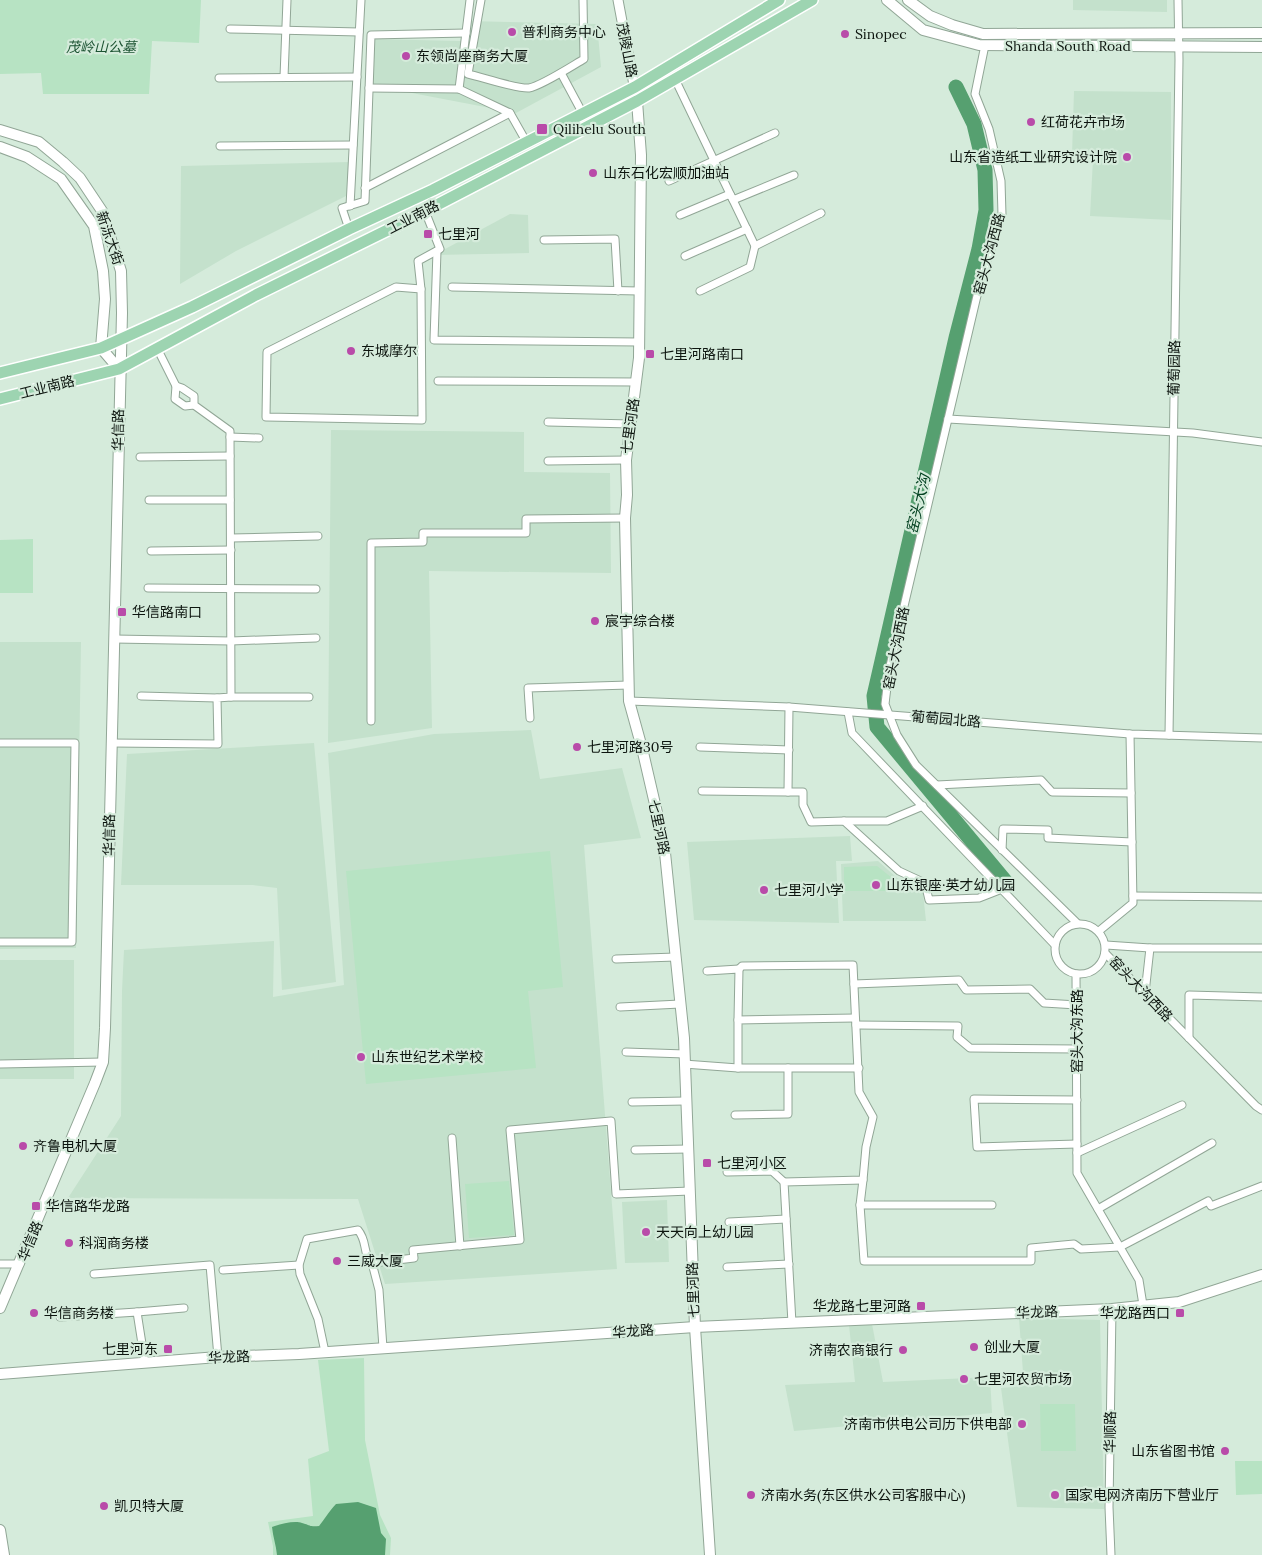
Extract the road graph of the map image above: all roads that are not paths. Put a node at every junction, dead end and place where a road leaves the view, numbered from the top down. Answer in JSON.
{"nodes":[{"id":1,"x":287,"y":0,"type":"edge"},
{"id":2,"x":361,"y":0,"type":"edge"},
{"id":3,"x":469,"y":0,"type":"edge"},
{"id":4,"x":481,"y":0,"type":"edge"},
{"id":5,"x":583,"y":0,"type":"edge"},
{"id":6,"x":618,"y":0,"type":"edge"},
{"id":7,"x":779,"y":0,"type":"edge"},
{"id":8,"x":812,"y":0,"type":"edge"},
{"id":9,"x":888,"y":0,"type":"edge"},
{"id":10,"x":908,"y":0,"type":"edge"},
{"id":11,"x":1178,"y":0,"type":"edge"},
{"id":12,"x":230,"y":29,"type":"dead end"},
{"id":13,"x":285,"y":31,"type":"junction"},
{"id":14,"x":360,"y":32,"type":"junction"},
{"id":15,"x":466,"y":33,"type":"junction"},
{"id":16,"x":1262,"y":33,"type":"edge"},
{"id":17,"x":985,"y":45,"type":"junction"},
{"id":18,"x":1179,"y":46,"type":"junction"},
{"id":19,"x":1262,"y":47,"type":"edge"},
{"id":20,"x":561,"y":73,"type":"junction"},
{"id":21,"x":284,"y":77,"type":"junction"},
{"id":22,"x":357,"y":77,"type":"junction"},
{"id":23,"x":219,"y":78,"type":"dead end"},
{"id":24,"x":675,"y":79,"type":"junction"},
{"id":25,"x":635,"y":87,"type":"junction"},
{"id":26,"x":369,"y":88,"type":"junction"},
{"id":27,"x":459,"y":89,"type":"junction"},
{"id":28,"x":637,"y":101,"type":"junction"},
{"id":29,"x":510,"y":113,"type":"junction"},
{"id":30,"x":583,"y":114,"type":"junction"},
{"id":31,"x":0,"y":130,"type":"edge"},
{"id":32,"x":775,"y":133,"type":"dead end"},
{"id":33,"x":527,"y":143,"type":"junction"},
{"id":34,"x":353,"y":144,"type":"junction"},
{"id":35,"x":220,"y":146,"type":"dead end"},
{"id":36,"x":0,"y":147,"type":"edge"},
{"id":37,"x":714,"y":161,"type":"junction"},
{"id":38,"x":794,"y":175,"type":"dead end"},
{"id":39,"x":669,"y":181,"type":"dead end"},
{"id":40,"x":365,"y":188,"type":"junction"},
{"id":41,"x":732,"y":197,"type":"junction"},
{"id":42,"x":350,"y":206,"type":"junction"},
{"id":43,"x":426,"y":211,"type":"junction"},
{"id":44,"x":821,"y":213,"type":"dead end"},
{"id":45,"x":680,"y":215,"type":"dead end"},
{"id":46,"x":349,"y":229,"type":"junction"},
{"id":47,"x":747,"y":229,"type":"junction"},
{"id":48,"x":544,"y":240,"type":"dead end"},
{"id":49,"x":755,"y":246,"type":"junction"},
{"id":50,"x":436,"y":251,"type":"junction"},
{"id":51,"x":685,"y":256,"type":"dead end"},
{"id":52,"x":452,"y":287,"type":"dead end"},
{"id":53,"x":422,"y":288,"type":"junction"},
{"id":54,"x":618,"y":291,"type":"junction"},
{"id":55,"x":639,"y":291,"type":"junction"},
{"id":56,"x":700,"y":291,"type":"dead end"},
{"id":57,"x":122,"y":338,"type":"junction"},
{"id":58,"x":639,"y":342,"type":"junction"},
{"id":59,"x":101,"y":348,"type":"junction"},
{"id":60,"x":157,"y":348,"type":"junction"},
{"id":61,"x":119,"y":369,"type":"junction"},
{"id":62,"x":0,"y":373,"type":"edge"},
{"id":63,"x":438,"y":381,"type":"dead end"},
{"id":64,"x":636,"y":382,"type":"junction"},
{"id":65,"x":176,"y":386,"type":"junction"},
{"id":66,"x":0,"y":399,"type":"edge"},
{"id":67,"x":194,"y":405,"type":"junction"},
{"id":68,"x":948,"y":419,"type":"junction"},
{"id":69,"x":548,"y":422,"type":"dead end"},
{"id":70,"x":631,"y":424,"type":"junction"},
{"id":71,"x":1173,"y":432,"type":"junction"},
{"id":72,"x":230,"y":438,"type":"junction"},
{"id":73,"x":259,"y":438,"type":"dead end"},
{"id":74,"x":1262,"y":442,"type":"edge"},
{"id":75,"x":230,"y":456,"type":"junction"},
{"id":76,"x":140,"y":457,"type":"dead end"},
{"id":77,"x":626,"y":460,"type":"junction"},
{"id":78,"x":548,"y":461,"type":"dead end"},
{"id":79,"x":149,"y":500,"type":"dead end"},
{"id":80,"x":230,"y":500,"type":"junction"},
{"id":81,"x":625,"y":518,"type":"junction"},
{"id":82,"x":318,"y":536,"type":"dead end"},
{"id":83,"x":231,"y":538,"type":"junction"},
{"id":84,"x":231,"y":550,"type":"junction"},
{"id":85,"x":151,"y":551,"type":"dead end"},
{"id":86,"x":148,"y":588,"type":"dead end"},
{"id":87,"x":231,"y":590,"type":"junction"},
{"id":88,"x":316,"y":590,"type":"dead end"},
{"id":89,"x":316,"y":638,"type":"dead end"},
{"id":90,"x":114,"y":640,"type":"junction"},
{"id":91,"x":231,"y":641,"type":"junction"},
{"id":92,"x":629,"y":685,"type":"junction"},
{"id":93,"x":141,"y":696,"type":"dead end"},
{"id":94,"x":231,"y":697,"type":"junction"},
{"id":95,"x":309,"y":697,"type":"dead end"},
{"id":96,"x":217,"y":698,"type":"junction"},
{"id":97,"x":629,"y":702,"type":"junction"},
{"id":98,"x":789,"y":707,"type":"junction"},
{"id":99,"x":848,"y":712,"type":"junction"},
{"id":100,"x":889,"y":715,"type":"junction"},
{"id":101,"x":530,"y":718,"type":"dead end"},
{"id":102,"x":371,"y":720,"type":"dead end"},
{"id":103,"x":1130,"y":734,"type":"junction"},
{"id":104,"x":1169,"y":735,"type":"junction"},
{"id":105,"x":1262,"y":738,"type":"edge"},
{"id":106,"x":0,"y":743,"type":"edge"},
{"id":107,"x":111,"y":743,"type":"junction"},
{"id":108,"x":700,"y":746,"type":"dead end"},
{"id":109,"x":788,"y":750,"type":"junction"},
{"id":110,"x":936,"y":785,"type":"junction"},
{"id":111,"x":702,"y":791,"type":"dead end"},
{"id":112,"x":788,"y":792,"type":"junction"},
{"id":113,"x":1131,"y":792,"type":"junction"},
{"id":114,"x":923,"y":806,"type":"junction"},
{"id":115,"x":844,"y":821,"type":"junction"},
{"id":116,"x":1132,"y":842,"type":"junction"},
{"id":117,"x":1002,"y":850,"type":"junction"},
{"id":118,"x":1002,"y":889,"type":"junction"},
{"id":119,"x":1133,"y":896,"type":"junction"},
{"id":120,"x":1262,"y":897,"type":"edge"},
{"id":121,"x":1077,"y":923,"type":"junction"},
{"id":122,"x":1098,"y":931,"type":"junction"},
{"id":123,"x":0,"y":942,"type":"edge"},
{"id":124,"x":1055,"y":945,"type":"junction"},
{"id":125,"x":1150,"y":948,"type":"junction"},
{"id":126,"x":1262,"y":948,"type":"edge"},
{"id":127,"x":1105,"y":949,"type":"junction"},
{"id":128,"x":676,"y":957,"type":"junction"},
{"id":129,"x":616,"y":959,"type":"dead end"},
{"id":130,"x":740,"y":969,"type":"junction"},
{"id":131,"x":706,"y":971,"type":"dead end"},
{"id":132,"x":1076,"y":974,"type":"junction"},
{"id":133,"x":854,"y":984,"type":"junction"},
{"id":134,"x":1145,"y":993,"type":"junction"},
{"id":135,"x":1262,"y":997,"type":"edge"},
{"id":136,"x":680,"y":1004,"type":"junction"},
{"id":137,"x":1077,"y":1004,"type":"junction"},
{"id":138,"x":620,"y":1006,"type":"dead end"},
{"id":139,"x":738,"y":1020,"type":"junction"},
{"id":140,"x":856,"y":1021,"type":"junction"},
{"id":141,"x":1189,"y":1038,"type":"junction"},
{"id":142,"x":1077,"y":1049,"type":"junction"},
{"id":143,"x":626,"y":1052,"type":"dead end"},
{"id":144,"x":684,"y":1059,"type":"junction"},
{"id":145,"x":103,"y":1062,"type":"junction"},
{"id":146,"x":0,"y":1064,"type":"edge"},
{"id":147,"x":738,"y":1068,"type":"junction"},
{"id":148,"x":788,"y":1068,"type":"junction"},
{"id":149,"x":859,"y":1068,"type":"junction"},
{"id":150,"x":1077,"y":1100,"type":"junction"},
{"id":151,"x":686,"y":1101,"type":"junction"},
{"id":152,"x":632,"y":1102,"type":"dead end"},
{"id":153,"x":1182,"y":1105,"type":"dead end"},
{"id":154,"x":1262,"y":1110,"type":"edge"},
{"id":155,"x":736,"y":1115,"type":"dead end"},
{"id":156,"x":452,"y":1138,"type":"dead end"},
{"id":157,"x":1212,"y":1143,"type":"dead end"},
{"id":158,"x":1077,"y":1144,"type":"junction"},
{"id":159,"x":688,"y":1149,"type":"junction"},
{"id":160,"x":635,"y":1150,"type":"dead end"},
{"id":161,"x":1077,"y":1153,"type":"junction"},
{"id":162,"x":727,"y":1172,"type":"dead end"},
{"id":163,"x":863,"y":1180,"type":"junction"},
{"id":164,"x":784,"y":1182,"type":"junction"},
{"id":165,"x":1262,"y":1186,"type":"edge"},
{"id":166,"x":690,"y":1191,"type":"junction"},
{"id":167,"x":860,"y":1205,"type":"junction"},
{"id":168,"x":992,"y":1205,"type":"dead end"},
{"id":169,"x":1098,"y":1209,"type":"junction"},
{"id":170,"x":786,"y":1219,"type":"junction"},
{"id":171,"x":729,"y":1222,"type":"dead end"},
{"id":172,"x":460,"y":1246,"type":"junction"},
{"id":173,"x":1120,"y":1246,"type":"junction"},
{"id":174,"x":372,"y":1263,"type":"junction"},
{"id":175,"x":0,"y":1264,"type":"edge"},
{"id":176,"x":20,"y":1264,"type":"junction"},
{"id":177,"x":789,"y":1264,"type":"junction"},
{"id":178,"x":299,"y":1265,"type":"junction"},
{"id":179,"x":727,"y":1267,"type":"dead end"},
{"id":180,"x":223,"y":1270,"type":"dead end"},
{"id":181,"x":94,"y":1274,"type":"dead end"},
{"id":182,"x":1262,"y":1275,"type":"edge"},
{"id":183,"x":1143,"y":1306,"type":"junction"},
{"id":184,"x":0,"y":1308,"type":"edge"},
{"id":185,"x":184,"y":1308,"type":"dead end"},
{"id":186,"x":1112,"y":1309,"type":"junction"},
{"id":187,"x":137,"y":1312,"type":"junction"},
{"id":188,"x":60,"y":1317,"type":"dead end"},
{"id":189,"x":792,"y":1323,"type":"junction"},
{"id":190,"x":695,"y":1327,"type":"junction"},
{"id":191,"x":383,"y":1348,"type":"junction"},
{"id":192,"x":325,"y":1352,"type":"junction"},
{"id":193,"x":218,"y":1357,"type":"junction"},
{"id":194,"x":145,"y":1363,"type":"junction"},
{"id":195,"x":0,"y":1374,"type":"edge"},
{"id":196,"x":0,"y":1530,"type":"edge"},
{"id":197,"x":4,"y":1555,"type":"edge"},
{"id":198,"x":710,"y":1555,"type":"edge"},
{"id":199,"x":1111,"y":1555,"type":"edge"}],
"edges":[{"from":1,"to":13,"type":"street"},
{"from":2,"to":14,"type":"street"},
{"from":3,"to":15,"type":"street"},
{"from":4,"to":20,"type":"street"},
{"from":5,"to":20,"type":"street"},
{"from":6,"to":25,"type":"street","name":"茂陵山路"},
{"from":7,"to":25,"type":"main road","name":"工业南路"},
{"from":8,"to":24,"type":"main road","name":"工业南路"},
{"from":9,"to":17,"type":"main road","name":"Shanda South Road"},
{"from":10,"to":16,"type":"main road","name":"Shanda South Road"},
{"from":11,"to":18,"type":"street","name":"葡萄园路"},
{"from":12,"to":13,"type":"street"},
{"from":13,"to":14,"type":"street"},
{"from":13,"to":21,"type":"street"},
{"from":14,"to":22,"type":"street"},
{"from":15,"to":26,"type":"street"},
{"from":15,"to":27,"type":"street"},
{"from":17,"to":18,"type":"main road","name":"Shanda South Road"},
{"from":17,"to":68,"type":"street","name":"窑头大沟西路"},
{"from":18,"to":19,"type":"main road","name":"Shanda South Road"},
{"from":18,"to":71,"type":"street","name":"葡萄园路"},
{"from":20,"to":30,"type":"street"},
{"from":21,"to":22,"type":"street"},
{"from":21,"to":23,"type":"street"},
{"from":22,"to":34,"type":"street"},
{"from":24,"to":28,"type":"main road","name":"工业南路"},
{"from":24,"to":37,"type":"street"},
{"from":25,"to":28,"type":"street","name":"茂陵山路"},
{"from":25,"to":30,"type":"main road","name":"工业南路"},
{"from":26,"to":27,"type":"street"},
{"from":26,"to":40,"type":"street"},
{"from":27,"to":29,"type":"street"},
{"from":28,"to":43,"type":"main road","name":"工业南路"},
{"from":28,"to":55,"type":"main road","name":"七里河路"},
{"from":29,"to":33,"type":"street"},
{"from":29,"to":40,"type":"street"},
{"from":30,"to":33,"type":"main road","name":"工业南路"},
{"from":31,"to":57,"type":"main road","name":"新泺大街"},
{"from":32,"to":37,"type":"street"},
{"from":33,"to":46,"type":"main road","name":"工业南路"},
{"from":34,"to":35,"type":"street"},
{"from":34,"to":42,"type":"street"},
{"from":36,"to":59,"type":"main road","name":"新泺大街"},
{"from":37,"to":39,"type":"street"},
{"from":37,"to":41,"type":"street"},
{"from":38,"to":41,"type":"street"},
{"from":40,"to":42,"type":"street"},
{"from":41,"to":45,"type":"street"},
{"from":41,"to":47,"type":"street"},
{"from":42,"to":46,"type":"street"},
{"from":43,"to":50,"type":"street"},
{"from":43,"to":60,"type":"main road","name":"工业南路"},
{"from":44,"to":49,"type":"street"},
{"from":46,"to":57,"type":"main road","name":"工业南路"},
{"from":47,"to":49,"type":"street"},
{"from":47,"to":51,"type":"street"},
{"from":48,"to":54,"type":"street"},
{"from":49,"to":56,"type":"street"},
{"from":50,"to":53,"type":"street"},
{"from":50,"to":58,"type":"street"},
{"from":52,"to":54,"type":"street"},
{"from":53,"to":53,"type":"street"},
{"from":54,"to":55,"type":"street"},
{"from":55,"to":58,"type":"main road","name":"七里河路"},
{"from":57,"to":59,"type":"main road","name":"工业南路"},
{"from":57,"to":61,"type":"main road","name":"新泺大街"},
{"from":58,"to":64,"type":"main road","name":"七里河路"},
{"from":59,"to":61,"type":"main road"},
{"from":59,"to":62,"type":"main road","name":"工业南路"},
{"from":60,"to":61,"type":"main road","name":"工业南路"},
{"from":60,"to":65,"type":"street"},
{"from":61,"to":66,"type":"main road","name":"工业南路"},
{"from":61,"to":90,"type":"main road","name":"华信路"},
{"from":63,"to":64,"type":"street"},
{"from":64,"to":70,"type":"main road","name":"七里河路"},
{"from":65,"to":67,"type":"street"},
{"from":65,"to":67,"type":"street"},
{"from":67,"to":72,"type":"street"},
{"from":68,"to":71,"type":"street"},
{"from":68,"to":100,"type":"street","name":"窑头大沟西路"},
{"from":69,"to":70,"type":"street"},
{"from":70,"to":77,"type":"main road","name":"七里河路"},
{"from":71,"to":74,"type":"street"},
{"from":71,"to":104,"type":"street","name":"葡萄园路"},
{"from":72,"to":73,"type":"street"},
{"from":72,"to":75,"type":"street"},
{"from":75,"to":76,"type":"street"},
{"from":75,"to":80,"type":"street"},
{"from":77,"to":78,"type":"street"},
{"from":77,"to":81,"type":"main road","name":"七里河路"},
{"from":79,"to":80,"type":"street"},
{"from":80,"to":83,"type":"street"},
{"from":81,"to":92,"type":"main road","name":"七里河路"},
{"from":81,"to":102,"type":"street"},
{"from":82,"to":83,"type":"street"},
{"from":83,"to":84,"type":"street"},
{"from":84,"to":85,"type":"street"},
{"from":84,"to":87,"type":"street"},
{"from":86,"to":87,"type":"street"},
{"from":87,"to":88,"type":"street"},
{"from":87,"to":91,"type":"street"},
{"from":89,"to":91,"type":"street"},
{"from":90,"to":91,"type":"street"},
{"from":90,"to":107,"type":"main road","name":"华信路"},
{"from":91,"to":94,"type":"street"},
{"from":92,"to":97,"type":"main road","name":"七里河路"},
{"from":92,"to":101,"type":"street"},
{"from":93,"to":96,"type":"street"},
{"from":94,"to":95,"type":"street"},
{"from":94,"to":96,"type":"street"},
{"from":96,"to":107,"type":"street"},
{"from":97,"to":98,"type":"street","name":"葡萄园北路"},
{"from":97,"to":128,"type":"main road","name":"七里河路"},
{"from":98,"to":99,"type":"street","name":"葡萄园北路"},
{"from":98,"to":109,"type":"street"},
{"from":99,"to":100,"type":"street","name":"葡萄园北路"},
{"from":99,"to":114,"type":"street","name":"窑头大沟东路"},
{"from":100,"to":103,"type":"street","name":"葡萄园北路"},
{"from":100,"to":110,"type":"street","name":"窑头大沟西路"},
{"from":103,"to":104,"type":"street","name":"葡萄园北路"},
{"from":103,"to":113,"type":"street"},
{"from":104,"to":105,"type":"street","name":"葡萄园北路"},
{"from":106,"to":123,"type":"street"},
{"from":107,"to":145,"type":"main road","name":"华信路"},
{"from":108,"to":109,"type":"street"},
{"from":109,"to":112,"type":"street"},
{"from":110,"to":113,"type":"street"},
{"from":110,"to":117,"type":"street","name":"窑头大沟西路"},
{"from":111,"to":112,"type":"street"},
{"from":112,"to":115,"type":"street"},
{"from":113,"to":116,"type":"street"},
{"from":114,"to":115,"type":"street"},
{"from":114,"to":118,"type":"street","name":"窑头大沟东路"},
{"from":115,"to":118,"type":"street"},
{"from":116,"to":117,"type":"street"},
{"from":116,"to":119,"type":"street"},
{"from":117,"to":121,"type":"street","name":"窑头大沟西路"},
{"from":118,"to":124,"type":"street","name":"窑头大沟东路"},
{"from":119,"to":120,"type":"street"},
{"from":119,"to":122,"type":"street"},
{"from":121,"to":122,"type":"street","name":"窑头大沟西路"},
{"from":121,"to":124,"type":"street"},
{"from":122,"to":127,"type":"street","name":"窑头大沟西路"},
{"from":124,"to":132,"type":"street","name":"窑头大沟东路"},
{"from":125,"to":126,"type":"street"},
{"from":125,"to":127,"type":"street"},
{"from":125,"to":134,"type":"street"},
{"from":127,"to":132,"type":"street"},
{"from":127,"to":134,"type":"street","name":"窑头大沟西路"},
{"from":128,"to":129,"type":"street"},
{"from":128,"to":136,"type":"main road","name":"七里河路"},
{"from":130,"to":131,"type":"street"},
{"from":130,"to":133,"type":"street"},
{"from":130,"to":139,"type":"street"},
{"from":132,"to":137,"type":"street","name":"窑头大沟东路"},
{"from":133,"to":137,"type":"street"},
{"from":133,"to":140,"type":"street"},
{"from":134,"to":141,"type":"street","name":"窑头大沟西路"},
{"from":135,"to":141,"type":"street"},
{"from":136,"to":138,"type":"street"},
{"from":136,"to":144,"type":"main road","name":"七里河路"},
{"from":137,"to":142,"type":"street","name":"窑头大沟东路"},
{"from":139,"to":140,"type":"street"},
{"from":139,"to":147,"type":"street"},
{"from":140,"to":142,"type":"street"},
{"from":140,"to":149,"type":"street"},
{"from":141,"to":154,"type":"street","name":"窑头大沟西路"},
{"from":142,"to":150,"type":"street","name":"窑头大沟东路"},
{"from":143,"to":144,"type":"street"},
{"from":144,"to":147,"type":"street"},
{"from":144,"to":151,"type":"main road","name":"七里河路"},
{"from":145,"to":146,"type":"street"},
{"from":145,"to":176,"type":"main road","name":"华信路"},
{"from":147,"to":148,"type":"street"},
{"from":148,"to":149,"type":"street"},
{"from":148,"to":155,"type":"street"},
{"from":149,"to":163,"type":"street"},
{"from":150,"to":158,"type":"street","name":"窑头大沟东路"},
{"from":150,"to":158,"type":"street"},
{"from":151,"to":152,"type":"street"},
{"from":151,"to":159,"type":"main road","name":"七里河路"},
{"from":153,"to":161,"type":"street"},
{"from":156,"to":172,"type":"street"},
{"from":157,"to":169,"type":"street"},
{"from":158,"to":161,"type":"street","name":"窑头大沟东路"},
{"from":159,"to":160,"type":"street"},
{"from":159,"to":166,"type":"main road","name":"七里河路"},
{"from":161,"to":169,"type":"street","name":"窑头大沟东路"},
{"from":162,"to":164,"type":"street"},
{"from":163,"to":164,"type":"street"},
{"from":163,"to":167,"type":"street"},
{"from":164,"to":170,"type":"street"},
{"from":165,"to":173,"type":"street"},
{"from":166,"to":172,"type":"street"},
{"from":166,"to":190,"type":"main road","name":"七里河路"},
{"from":167,"to":168,"type":"street"},
{"from":167,"to":173,"type":"street"},
{"from":169,"to":173,"type":"street","name":"窑头大沟东路"},
{"from":170,"to":171,"type":"street"},
{"from":170,"to":177,"type":"street"},
{"from":172,"to":174,"type":"street"},
{"from":173,"to":183,"type":"street","name":"窑头大沟东路"},
{"from":174,"to":178,"type":"street"},
{"from":174,"to":191,"type":"street"},
{"from":175,"to":176,"type":"street"},
{"from":176,"to":184,"type":"main road","name":"华信路"},
{"from":177,"to":179,"type":"street"},
{"from":177,"to":189,"type":"street"},
{"from":178,"to":180,"type":"street"},
{"from":178,"to":192,"type":"street"},
{"from":181,"to":193,"type":"street"},
{"from":182,"to":183,"type":"main road","name":"华龙路"},
{"from":183,"to":186,"type":"main road","name":"华龙路"},
{"from":185,"to":187,"type":"street"},
{"from":186,"to":189,"type":"main road","name":"华龙路"},
{"from":186,"to":199,"type":"street","name":"华顺路"},
{"from":187,"to":188,"type":"street"},
{"from":187,"to":194,"type":"street"},
{"from":189,"to":190,"type":"main road","name":"华龙路"},
{"from":190,"to":191,"type":"main road","name":"华龙路"},
{"from":190,"to":198,"type":"main road","name":"七里河路"},
{"from":191,"to":192,"type":"main road","name":"华龙路"},
{"from":192,"to":193,"type":"main road","name":"华龙路"},
{"from":193,"to":194,"type":"main road","name":"华龙路"},
{"from":194,"to":195,"type":"main road","name":"华龙路"},
{"from":196,"to":197,"type":"main road"}]}
